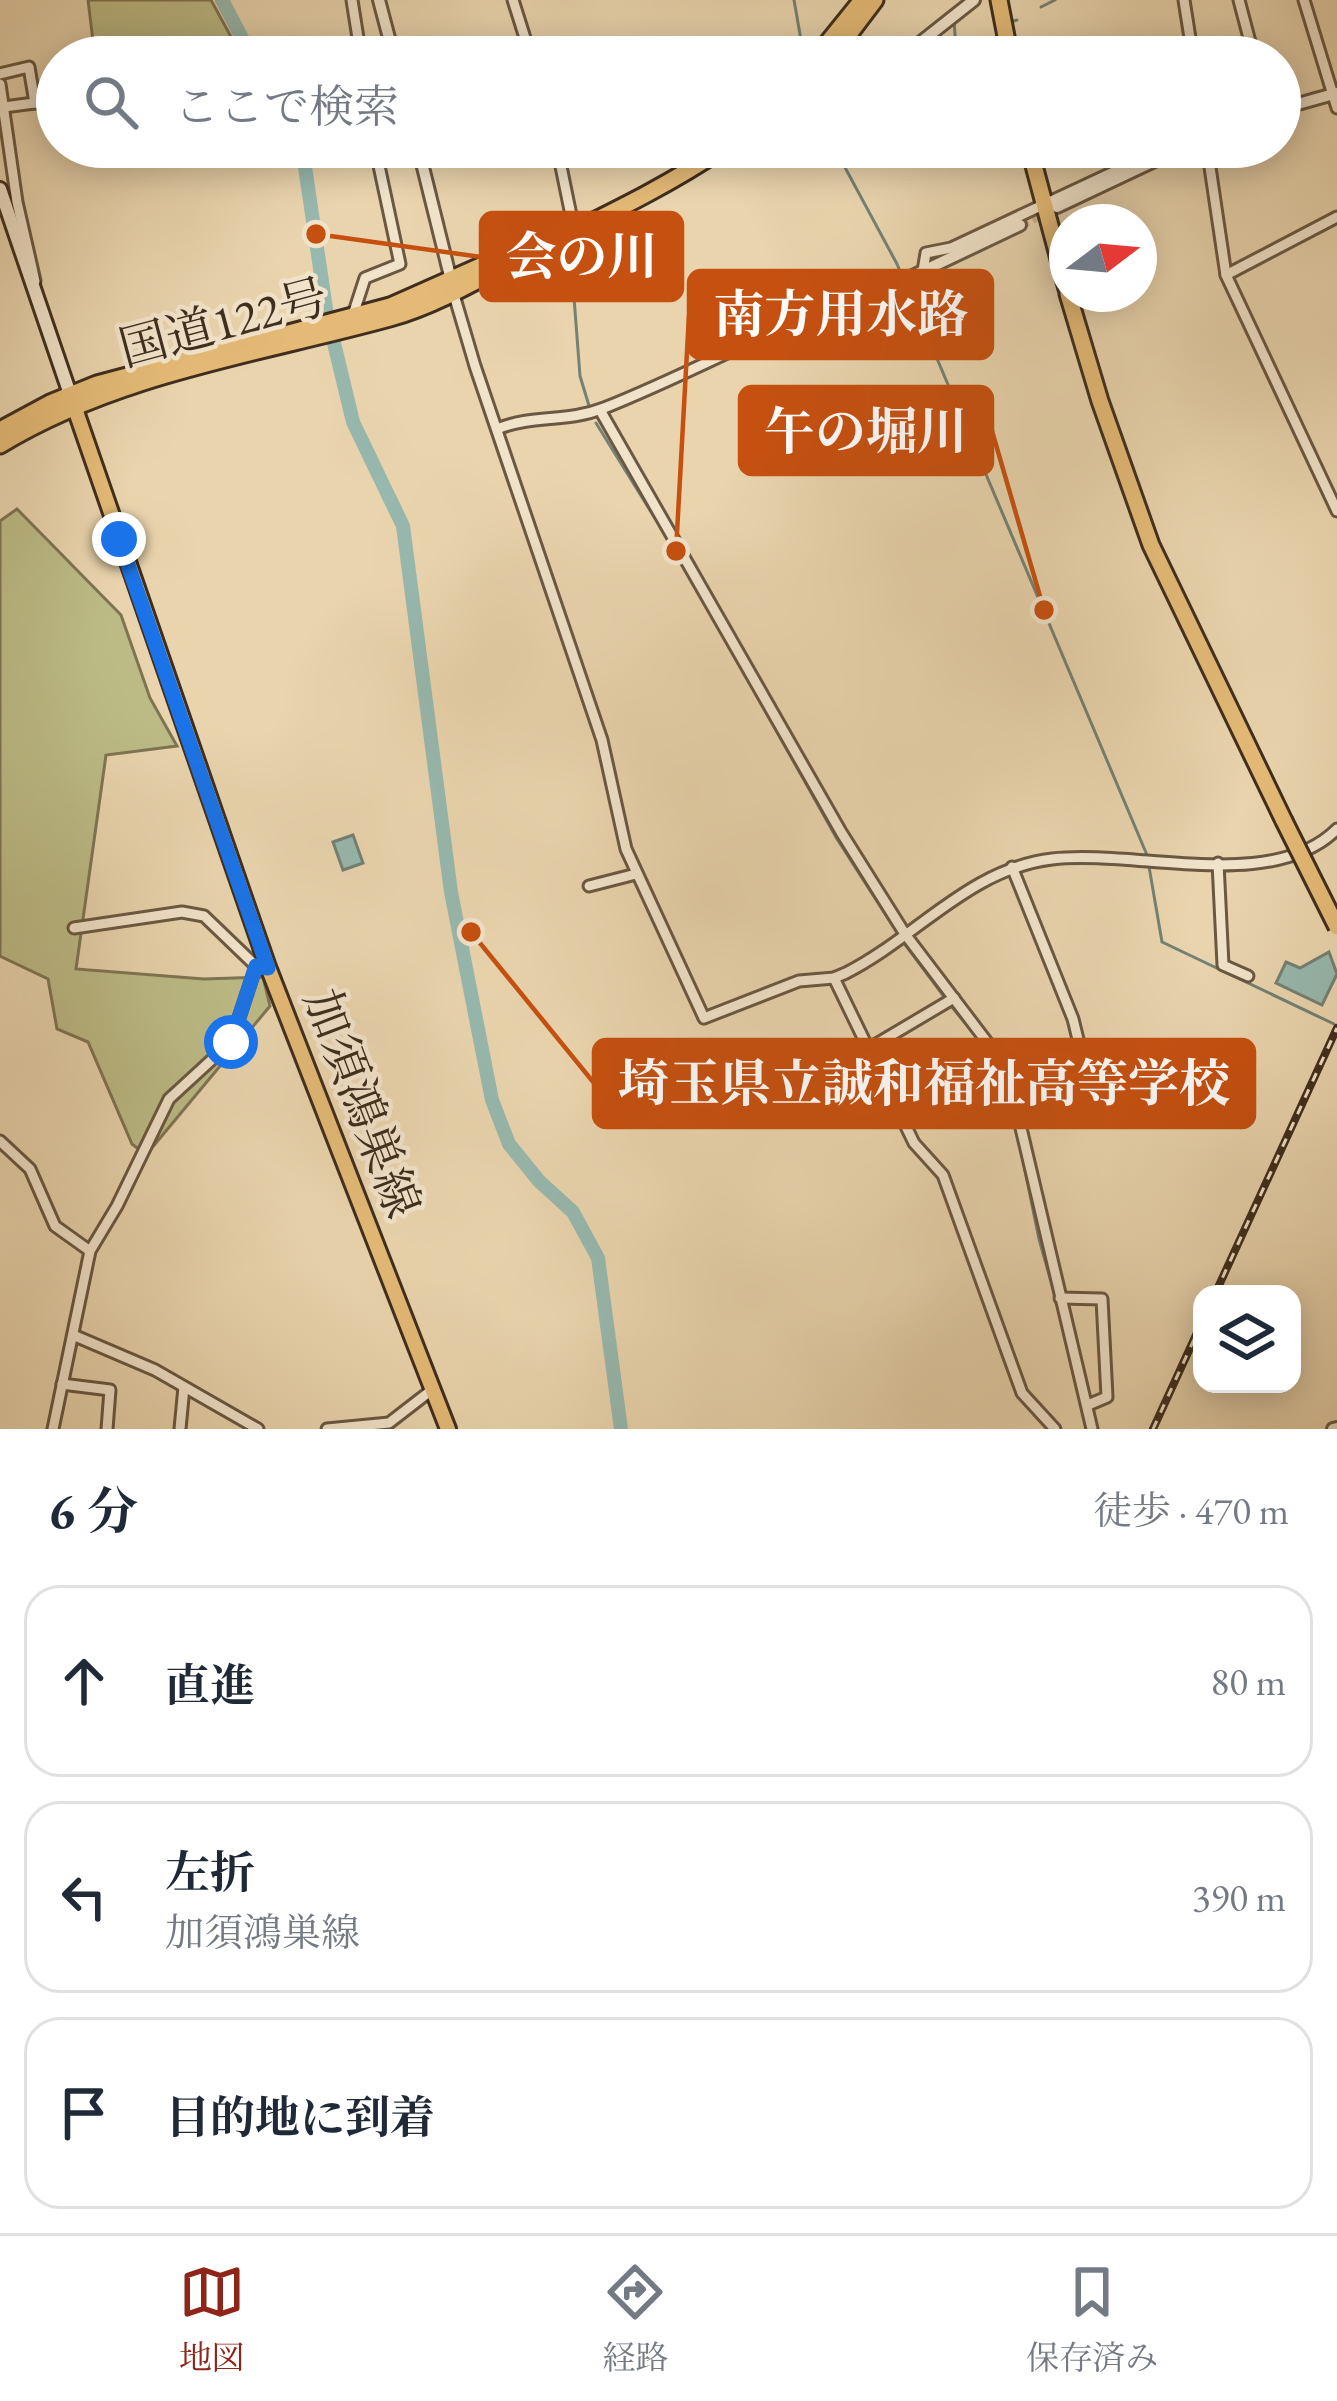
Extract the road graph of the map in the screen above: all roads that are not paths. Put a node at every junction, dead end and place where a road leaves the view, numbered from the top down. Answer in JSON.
{"nodes":[{"id":1,"x":352,"y":0,"type":"edge"},
{"id":2,"x":379,"y":0,"type":"edge"},
{"id":3,"x":513,"y":0,"type":"edge"},
{"id":4,"x":862,"y":0,"type":"edge"},
{"id":5,"x":875,"y":0,"type":"edge"},
{"id":6,"x":974,"y":0,"type":"edge"},
{"id":7,"x":999,"y":0,"type":"edge"},
{"id":8,"x":1184,"y":0,"type":"edge"},
{"id":9,"x":1239,"y":0,"type":"edge"},
{"id":10,"x":1304,"y":0,"type":"edge"},
{"id":11,"x":358,"y":36,"type":"edge"},
{"id":12,"x":388,"y":36,"type":"edge"},
{"id":13,"x":524,"y":36,"type":"edge"},
{"id":14,"x":833,"y":36,"type":"edge"},
{"id":15,"x":848,"y":36,"type":"edge"},
{"id":16,"x":929,"y":36,"type":"edge"},
{"id":17,"x":1006,"y":36,"type":"edge"},
{"id":18,"x":1190,"y":36,"type":"edge"},
{"id":19,"x":1248,"y":36,"type":"edge"},
{"id":20,"x":0,"y":74,"type":"edge"},
{"id":21,"x":0,"y":84,"type":"edge"},
{"id":22,"x":1335,"y":94,"type":"edge"},
{"id":23,"x":35,"y":103,"type":"joint"},
{"id":24,"x":1301,"y":104,"type":"edge"},
{"id":25,"x":4,"y":107,"type":"junction"},
{"id":26,"x":1337,"y":108,"type":"edge"},
{"id":27,"x":380,"y":168,"type":"edge"},
{"id":28,"x":423,"y":168,"type":"edge"},
{"id":29,"x":561,"y":168,"type":"edge"},
{"id":30,"x":667,"y":168,"type":"edge"},
{"id":31,"x":688,"y":168,"type":"edge"},
{"id":32,"x":1037,"y":168,"type":"edge"},
{"id":33,"x":1136,"y":168,"type":"edge"},
{"id":34,"x":1210,"y":168,"type":"edge"},
{"id":35,"x":0,"y":189,"type":"edge"},
{"id":36,"x":1050,"y":204,"type":"edge"},
{"id":37,"x":1055,"y":204,"type":"tunnel mouth"},
{"id":38,"x":1049,"y":207,"type":"edge"},
{"id":39,"x":1337,"y":217,"type":"edge"},
{"id":40,"x":572,"y":220,"type":"junction"},
{"id":41,"x":1020,"y":225,"type":"tunnel mouth"},
{"id":42,"x":922,"y":272,"type":"junction"},
{"id":43,"x":1226,"y":275,"type":"junction"},
{"id":44,"x":900,"y":282,"type":"joint"},
{"id":45,"x":452,"y":286,"type":"junction"},
{"id":46,"x":34,"y":292,"type":"junction"},
{"id":47,"x":1074,"y":312,"type":"edge"},
{"id":48,"x":353,"y":315,"type":"junction"},
{"id":49,"x":72,"y":400,"type":"junction"},
{"id":50,"x":600,"y":410,"type":"junction"},
{"id":51,"x":496,"y":429,"type":"junction"},
{"id":52,"x":0,"y":430,"type":"edge"},
{"id":53,"x":0,"y":445,"type":"edge"},
{"id":54,"x":1337,"y":511,"type":"edge"},
{"id":55,"x":1337,"y":829,"type":"edge"},
{"id":56,"x":1218,"y":862,"type":"junction"},
{"id":57,"x":1012,"y":867,"type":"junction"},
{"id":58,"x":636,"y":874,"type":"junction"},
{"id":59,"x":590,"y":886,"type":"dead end"},
{"id":60,"x":1337,"y":927,"type":"edge"},
{"id":61,"x":74,"y":928,"type":"dead end"},
{"id":62,"x":905,"y":934,"type":"junction"},
{"id":63,"x":262,"y":967,"type":"junction"},
{"id":64,"x":1248,"y":976,"type":"dead end"},
{"id":65,"x":834,"y":979,"type":"junction"},
{"id":66,"x":955,"y":998,"type":"junction"},
{"id":67,"x":868,"y":1049,"type":"junction"},
{"id":68,"x":1018,"y":1107,"type":"junction"},
{"id":69,"x":0,"y":1142,"type":"edge"},
{"id":70,"x":89,"y":1251,"type":"junction"},
{"id":71,"x":1060,"y":1298,"type":"junction"},
{"id":72,"x":73,"y":1335,"type":"junction"},
{"id":73,"x":62,"y":1384,"type":"junction"},
{"id":74,"x":184,"y":1387,"type":"junction"},
{"id":75,"x":433,"y":1389,"type":"junction"},
{"id":76,"x":1088,"y":1405,"type":"junction"},
{"id":77,"x":53,"y":1429,"type":"edge"},
{"id":78,"x":107,"y":1429,"type":"edge"},
{"id":79,"x":180,"y":1429,"type":"edge"},
{"id":80,"x":258,"y":1429,"type":"edge"},
{"id":81,"x":327,"y":1429,"type":"edge"},
{"id":82,"x":448,"y":1429,"type":"edge"},
{"id":83,"x":1054,"y":1429,"type":"edge"},
{"id":84,"x":1092,"y":1429,"type":"edge"}],
"edges":[{"from":1,"to":11,"type":"street"},
{"from":2,"to":12,"type":"street"},
{"from":3,"to":13,"type":"street"},
{"from":4,"to":14,"type":"highway"},
{"from":5,"to":15,"type":"highway"},
{"from":6,"to":16,"type":"street"},
{"from":7,"to":17,"type":"highway"},
{"from":8,"to":18,"type":"street"},
{"from":9,"to":19,"type":"street"},
{"from":10,"to":22,"type":"street"},
{"from":20,"to":23,"type":"street"},
{"from":21,"to":25,"type":"street"},
{"from":22,"to":24,"type":"street"},
{"from":22,"to":26,"type":"street"},
{"from":23,"to":25,"type":"street"},
{"from":25,"to":46,"type":"street"},
{"from":27,"to":48,"type":"street"},
{"from":28,"to":45,"type":"street"},
{"from":29,"to":40,"type":"street"},
{"from":30,"to":40,"type":"highway","name":"国道122号"},
{"from":31,"to":45,"type":"highway","name":"国道122号"},
{"from":32,"to":36,"type":"highway"},
{"from":33,"to":37,"type":"street"},
{"from":34,"to":43,"type":"street"},
{"from":35,"to":46,"type":"main road"},
{"from":38,"to":42,"type":"street"},
{"from":39,"to":43,"type":"street"},
{"from":40,"to":45,"type":"highway","name":"国道122号"},
{"from":41,"to":42,"type":"street"},
{"from":42,"to":44,"type":"street"},
{"from":43,"to":54,"type":"street"},
{"from":44,"to":50,"type":"street"},
{"from":45,"to":48,"type":"highway","name":"国道122号"},
{"from":45,"to":49,"type":"highway","name":"国道122号"},
{"from":45,"to":51,"type":"street"},
{"from":46,"to":49,"type":"main road"},
{"from":47,"to":60,"type":"highway","bridge":true},
{"from":48,"to":49,"type":"highway","name":"国道122号"},
{"from":49,"to":52,"type":"highway","name":"国道122号"},
{"from":49,"to":53,"type":"highway","name":"国道122号"},
{"from":49,"to":63,"type":"main road","name":"加須鴻巣線"},
{"from":50,"to":51,"type":"street"},
{"from":50,"to":62,"type":"street"},
{"from":51,"to":58,"type":"street"},
{"from":55,"to":56,"type":"street"},
{"from":56,"to":57,"type":"street"},
{"from":56,"to":64,"type":"street"},
{"from":57,"to":62,"type":"street"},
{"from":57,"to":68,"type":"street"},
{"from":58,"to":59,"type":"street"},
{"from":58,"to":65,"type":"street"},
{"from":61,"to":63,"type":"street"},
{"from":62,"to":65,"type":"street"},
{"from":62,"to":66,"type":"street"},
{"from":63,"to":70,"type":"street"},
{"from":63,"to":75,"type":"main road","name":"加須鴻巣線"},
{"from":65,"to":67,"type":"street"},
{"from":66,"to":67,"type":"street"},
{"from":66,"to":68,"type":"street"},
{"from":67,"to":83,"type":"street"},
{"from":68,"to":71,"type":"street"},
{"from":69,"to":70,"type":"street"},
{"from":70,"to":72,"type":"street"},
{"from":71,"to":76,"type":"street"},
{"from":71,"to":76,"type":"street"},
{"from":72,"to":73,"type":"street"},
{"from":72,"to":74,"type":"street"},
{"from":73,"to":77,"type":"street"},
{"from":73,"to":78,"type":"street"},
{"from":74,"to":79,"type":"street"},
{"from":74,"to":80,"type":"street"},
{"from":75,"to":81,"type":"street"},
{"from":75,"to":82,"type":"main road","name":"加須鴻巣線"},
{"from":76,"to":84,"type":"street"}]}
